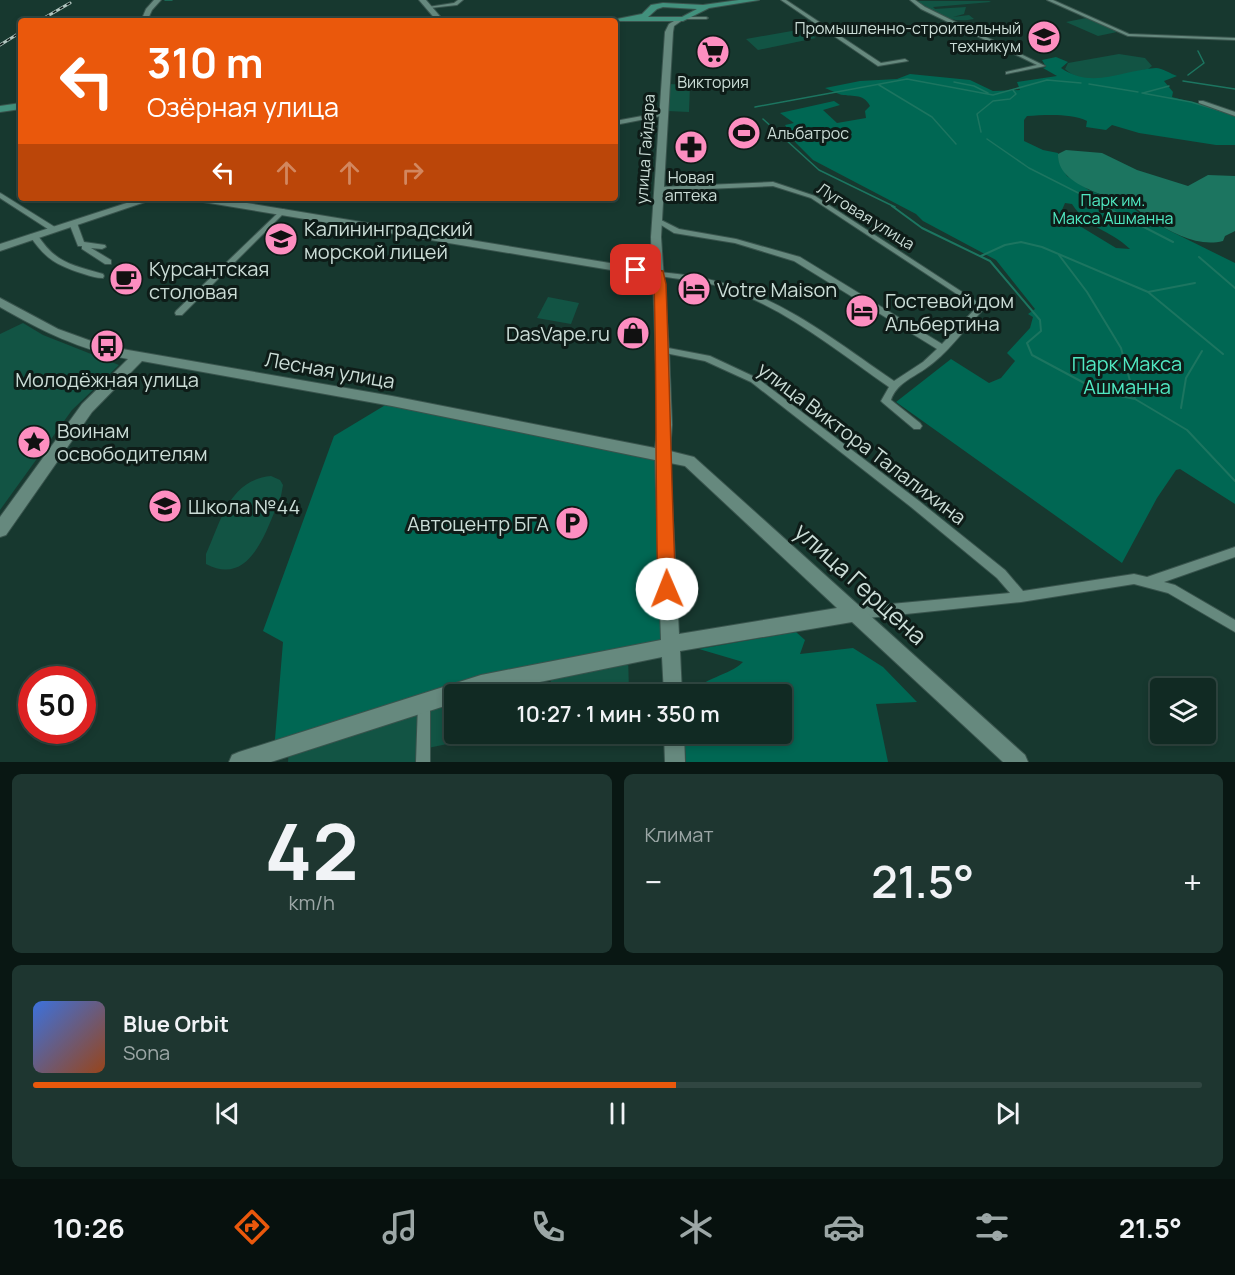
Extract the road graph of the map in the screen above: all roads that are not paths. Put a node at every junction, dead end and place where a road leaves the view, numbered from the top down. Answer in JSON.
{"nodes":[{"id":1,"x":158,"y":0,"type":"edge"},
{"id":2,"x":422,"y":0,"type":"edge"},
{"id":3,"x":461,"y":0,"type":"edge"},
{"id":4,"x":755,"y":0,"type":"edge"},
{"id":5,"x":783,"y":0,"type":"edge"},
{"id":6,"x":912,"y":0,"type":"edge"},
{"id":7,"x":1049,"y":0,"type":"edge"},
{"id":8,"x":715,"y":6,"type":"junction"},
{"id":9,"x":430,"y":7,"type":"junction"},
{"id":10,"x":687,"y":7,"type":"junction"},
{"id":11,"x":655,"y":9,"type":"edge"},
{"id":12,"x":145,"y":18,"type":"edge"},
{"id":13,"x":439,"y":18,"type":"edge"},
{"id":14,"x":696,"y":18,"type":"junction"},
{"id":15,"x":618,"y":20,"type":"edge"},
{"id":16,"x":670,"y":26,"type":"junction"},
{"id":17,"x":1235,"y":39,"type":"edge"},
{"id":18,"x":905,"y":61,"type":"dead end"},
{"id":19,"x":1008,"y":73,"type":"dead end"},
{"id":20,"x":1201,"y":102,"type":"dead end"},
{"id":21,"x":18,"y":107,"type":"edge"},
{"id":22,"x":0,"y":110,"type":"edge"},
{"id":23,"x":664,"y":114,"type":"junction"},
{"id":24,"x":1235,"y":114,"type":"edge"},
{"id":25,"x":618,"y":122,"type":"edge"},
{"id":26,"x":659,"y":189,"type":"junction"},
{"id":27,"x":0,"y":195,"type":"edge"},
{"id":28,"x":143,"y":201,"type":"edge"},
{"id":29,"x":217,"y":201,"type":"edge"},
{"id":30,"x":283,"y":211,"type":"junction"},
{"id":31,"x":657,"y":220,"type":"junction"},
{"id":32,"x":73,"y":224,"type":"junction"},
{"id":33,"x":54,"y":229,"type":"junction"},
{"id":34,"x":34,"y":236,"type":"junction"},
{"id":35,"x":81,"y":244,"type":"junction"},
{"id":36,"x":102,"y":247,"type":"dead end"},
{"id":37,"x":0,"y":248,"type":"edge"},
{"id":38,"x":108,"y":262,"type":"dead end"},
{"id":39,"x":658,"y":274,"type":"junction"},
{"id":40,"x":100,"y":276,"type":"dead end"},
{"id":41,"x":0,"y":302,"type":"edge"},
{"id":42,"x":179,"y":313,"type":"dead end"},
{"id":43,"x":941,"y":347,"type":"junction"},
{"id":44,"x":663,"y":350,"type":"junction"},
{"id":45,"x":138,"y":357,"type":"junction"},
{"id":46,"x":894,"y":386,"type":"junction"},
{"id":47,"x":917,"y":426,"type":"dead end"},
{"id":48,"x":662,"y":455,"type":"junction"},
{"id":49,"x":0,"y":530,"type":"edge"},
{"id":50,"x":1235,"y":552,"type":"edge"},
{"id":51,"x":1149,"y":582,"type":"junction"},
{"id":52,"x":1021,"y":597,"type":"junction"},
{"id":53,"x":857,"y":613,"type":"junction"},
{"id":54,"x":1235,"y":626,"type":"edge"},
{"id":55,"x":670,"y":645,"type":"junction"},
{"id":56,"x":672,"y":684,"type":"edge"},
{"id":57,"x":424,"y":704,"type":"junction"},
{"id":58,"x":674,"y":744,"type":"edge"},
{"id":59,"x":288,"y":754,"type":"edge"},
{"id":60,"x":239,"y":762,"type":"edge"},
{"id":61,"x":423,"y":762,"type":"edge"},
{"id":62,"x":675,"y":762,"type":"edge"},
{"id":63,"x":1018,"y":762,"type":"edge"}],
"edges":[{"from":1,"to":12,"type":"street"},
{"from":2,"to":9,"type":"street"},
{"from":3,"to":9,"type":"street"},
{"from":4,"to":8,"type":"main road"},
{"from":5,"to":18,"type":"street"},
{"from":6,"to":19,"type":"street"},
{"from":7,"to":17,"type":"street"},
{"from":8,"to":10,"type":"main road"},
{"from":8,"to":14,"type":"main road"},
{"from":9,"to":13,"type":"street"},
{"from":10,"to":11,"type":"main road"},
{"from":10,"to":14,"type":"main road"},
{"from":11,"to":14,"type":"main road"},
{"from":11,"to":15,"type":"main road"},
{"from":11,"to":16,"type":"street"},
{"from":14,"to":16,"type":"street"},
{"from":16,"to":23,"type":"street","name":"улица Гайдара"},
{"from":20,"to":24,"type":"street"},
{"from":21,"to":22,"type":"main road"},
{"from":23,"to":25,"type":"street"},
{"from":23,"to":26,"type":"street","name":"улица Гайдара"},
{"from":26,"to":31,"type":"street","name":"улица Гайдара"},
{"from":26,"to":43,"type":"street","name":"Луговая улица"},
{"from":27,"to":33,"type":"street"},
{"from":28,"to":32,"type":"street"},
{"from":29,"to":30,"type":"street"},
{"from":30,"to":39,"type":"street"},
{"from":30,"to":42,"type":"street"},
{"from":31,"to":39,"type":"street","name":"улица Гайдара"},
{"from":31,"to":43,"type":"street"},
{"from":32,"to":33,"type":"street"},
{"from":32,"to":35,"type":"street"},
{"from":33,"to":34,"type":"street"},
{"from":34,"to":37,"type":"street"},
{"from":34,"to":40,"type":"street"},
{"from":35,"to":36,"type":"street"},
{"from":35,"to":38,"type":"street"},
{"from":39,"to":44,"type":"street","name":"улица Гайдара"},
{"from":39,"to":46,"type":"street"},
{"from":41,"to":45,"type":"street","name":"Лесная улица"},
{"from":43,"to":46,"type":"street"},
{"from":44,"to":48,"type":"street","name":"улица Гайдара"},
{"from":44,"to":52,"type":"street","name":"улица Виктора Талалихина"},
{"from":45,"to":48,"type":"street","name":"Лесная улица"},
{"from":45,"to":49,"type":"street"},
{"from":46,"to":47,"type":"street"},
{"from":48,"to":53,"type":"street","name":"улица Герцена"},
{"from":48,"to":55,"type":"street","name":"улица Гайдара"},
{"from":50,"to":51,"type":"street"},
{"from":51,"to":52,"type":"street"},
{"from":51,"to":54,"type":"street"},
{"from":52,"to":53,"type":"street"},
{"from":53,"to":55,"type":"street"},
{"from":53,"to":63,"type":"street","name":"улица Герцена"},
{"from":55,"to":56,"type":"street","name":"улица Гайдара"},
{"from":55,"to":57,"type":"street"},
{"from":57,"to":59,"type":"street"},
{"from":57,"to":61,"type":"street"},
{"from":58,"to":62,"type":"street"},
{"from":59,"to":60,"type":"street"}]}
